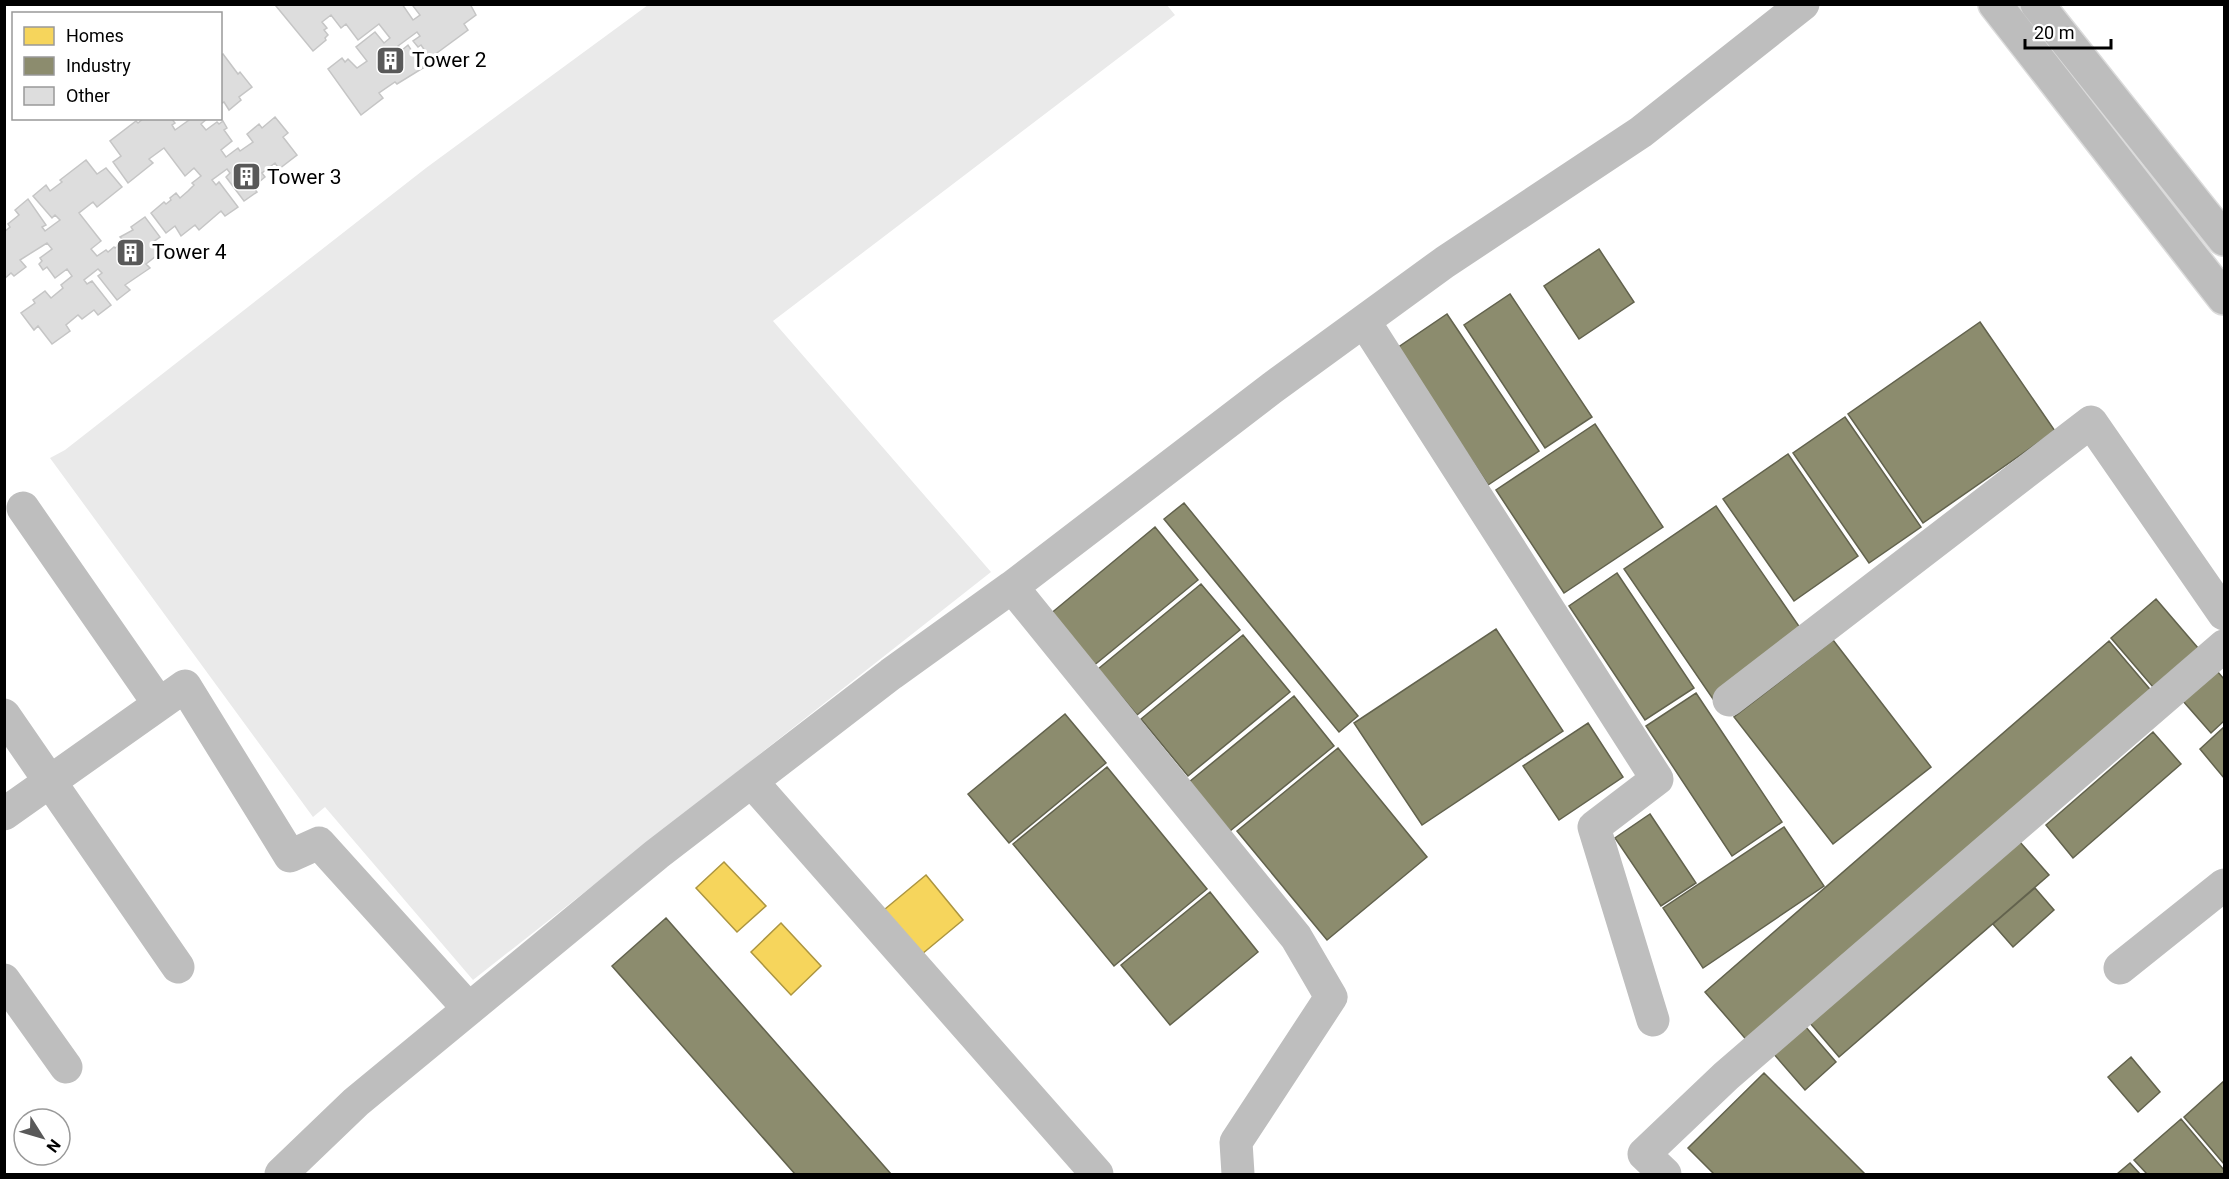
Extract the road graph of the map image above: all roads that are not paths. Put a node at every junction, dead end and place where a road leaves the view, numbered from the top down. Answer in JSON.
{"nodes":[{"id":1,"x":1803,"y":4,"type":"edge"},
{"id":2,"x":1995,"y":4,"type":"edge"},
{"id":3,"x":2037,"y":4,"type":"edge"},
{"id":4,"x":2224,"y":239,"type":"edge"},
{"id":5,"x":2224,"y":298,"type":"edge"},
{"id":6,"x":1364,"y":321,"type":"junction"},
{"id":7,"x":22,"y":508,"type":"dead end"},
{"id":8,"x":1012,"y":587,"type":"junction"},
{"id":9,"x":2224,"y":614,"type":"edge"},
{"id":10,"x":2224,"y":646,"type":"edge"},
{"id":11,"x":1729,"y":700,"type":"dead end"},
{"id":12,"x":159,"y":704,"type":"junction"},
{"id":13,"x":4,"y":715,"type":"edge"},
{"id":14,"x":50,"y":781,"type":"junction"},
{"id":15,"x":752,"y":782,"type":"junction"},
{"id":16,"x":4,"y":814,"type":"edge"},
{"id":17,"x":2224,"y":885,"type":"edge"},
{"id":18,"x":178,"y":967,"type":"dead end"},
{"id":19,"x":2120,"y":968,"type":"dead end"},
{"id":20,"x":4,"y":980,"type":"edge"},
{"id":21,"x":469,"y":1009,"type":"junction"},
{"id":22,"x":1653,"y":1020,"type":"dead end"},
{"id":23,"x":66,"y":1067,"type":"dead end"},
{"id":24,"x":281,"y":1174,"type":"edge"},
{"id":25,"x":1097,"y":1174,"type":"edge"},
{"id":26,"x":1238,"y":1174,"type":"edge"},
{"id":27,"x":1665,"y":1174,"type":"edge"}],
"edges":[{"from":1,"to":6,"type":"street"},
{"from":2,"to":5,"type":"main road"},
{"from":3,"to":4,"type":"main road"},
{"from":6,"to":8,"type":"street"},
{"from":6,"to":22,"type":"street"},
{"from":7,"to":12,"type":"street"},
{"from":8,"to":15,"type":"street"},
{"from":8,"to":26,"type":"street"},
{"from":9,"to":11,"type":"street"},
{"from":10,"to":27,"type":"street"},
{"from":12,"to":14,"type":"street"},
{"from":12,"to":21,"type":"street"},
{"from":13,"to":14,"type":"street"},
{"from":14,"to":16,"type":"street"},
{"from":14,"to":18,"type":"street"},
{"from":15,"to":21,"type":"street"},
{"from":15,"to":25,"type":"street"},
{"from":17,"to":19,"type":"street"},
{"from":20,"to":23,"type":"street"},
{"from":21,"to":24,"type":"street"}]}
